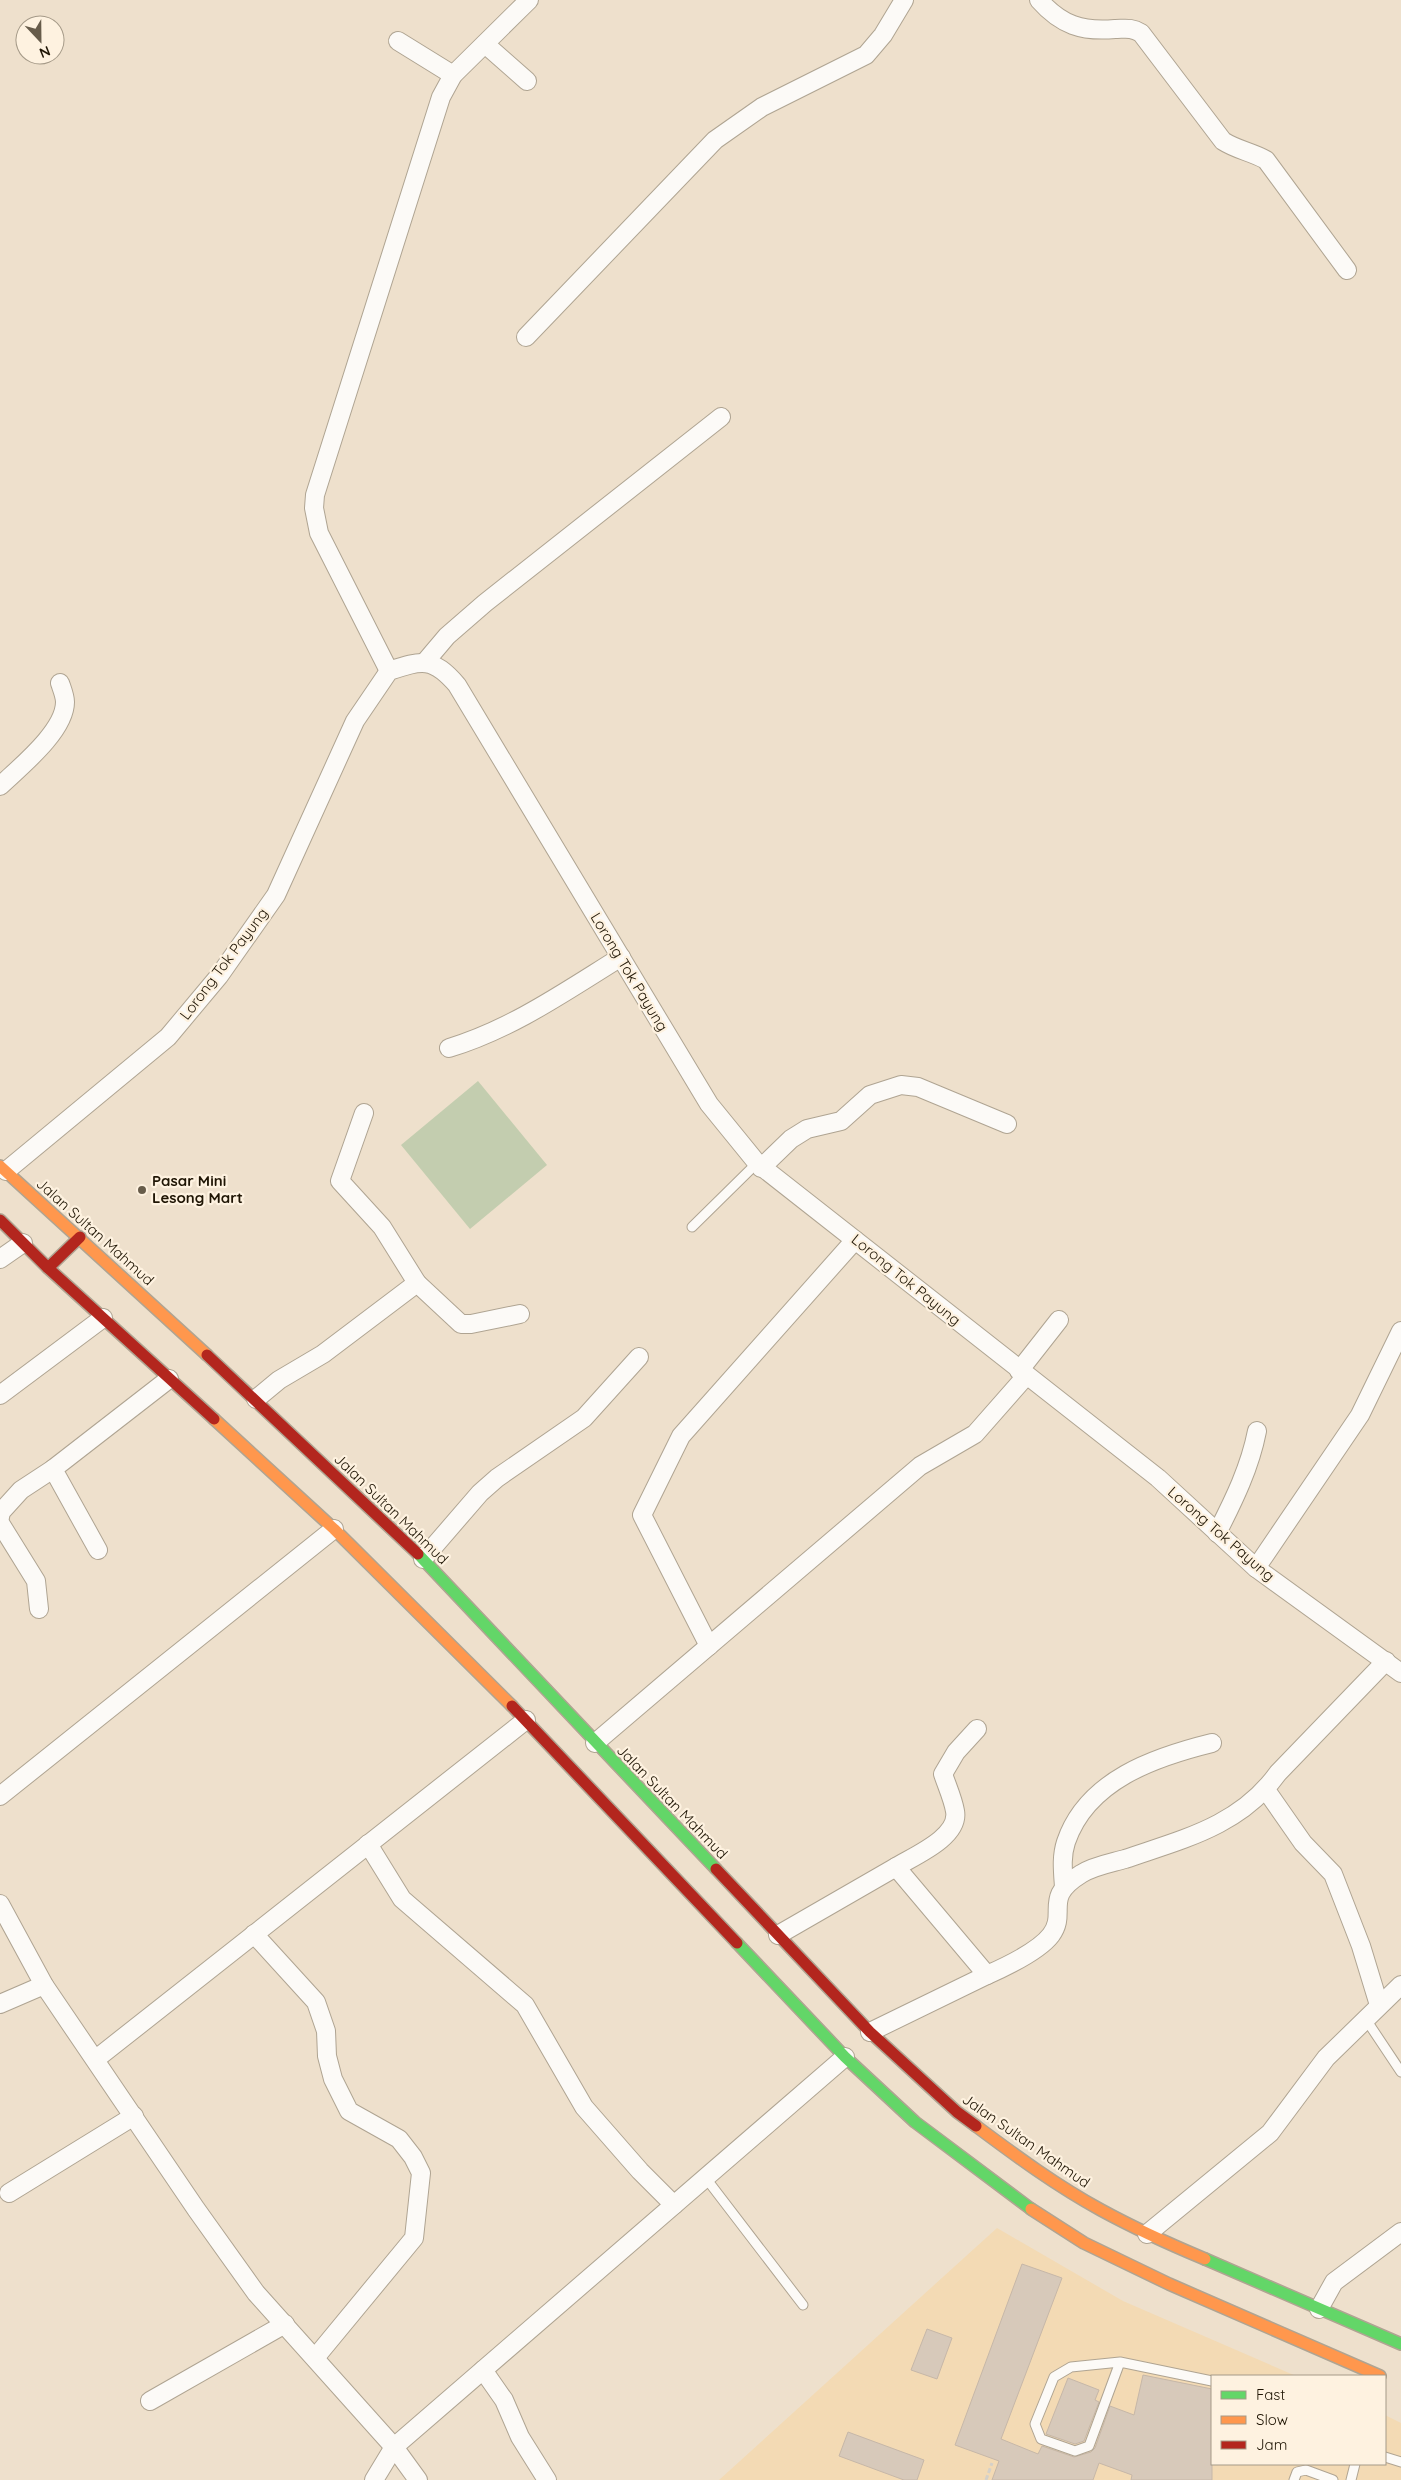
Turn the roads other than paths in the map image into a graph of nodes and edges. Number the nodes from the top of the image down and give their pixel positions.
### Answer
1 (904, 0) edge
2 (1039, 0) edge
3 (522, 3) edge
4 (398, 41) dead end
5 (485, 44) junction
6 (453, 75) junction
7 (527, 81) dead end
8 (1348, 270) dead end
9 (526, 337) dead end
10 (721, 417) dead end
11 (424, 662) junction
12 (389, 671) junction
13 (60, 683) dead end
14 (0, 786) edge
15 (621, 957) junction
16 (449, 1048) dead end
17 (364, 1113) dead end
18 (1007, 1124) dead end
19 (759, 1166) junction
20 (3, 1168) edge
21 (0, 1220) edge
22 (692, 1227) dead end
23 (80, 1237) junction
24 (856, 1240) junction
25 (23, 1243) junction
26 (0, 1259) edge
27 (48, 1268) junction
28 (417, 1283) junction
29 (520, 1314) dead end
30 (104, 1318) junction
31 (1060, 1320) dead end
32 (1401, 1331) edge
33 (639, 1357) dead end
34 (1022, 1374) junction
35 (169, 1379) junction
36 (0, 1395) edge
37 (256, 1400) junction
38 (1257, 1430) dead end
39 (53, 1469) junction
40 (0, 1517) edge
41 (0, 1523) edge
42 (334, 1529) junction
43 (1217, 1533) junction
44 (98, 1550) dead end
45 (423, 1559) junction
46 (1256, 1568) junction
47 (39, 1609) dead end
48 (709, 1646) junction
49 (1386, 1661) junction
50 (1401, 1673) edge
51 (526, 1720) junction
52 (977, 1729) dead end
53 (595, 1743) junction
54 (1212, 1743) dead end
55 (1266, 1790) junction
56 (0, 1796) edge
57 (368, 1844) junction
58 (896, 1867) junction
59 (1064, 1887) junction
60 (0, 1904) edge
61 (254, 1934) junction
62 (778, 1935) junction
63 (987, 1975) junction
64 (44, 1984) junction
65 (1401, 1985) edge
66 (0, 2004) edge
67 (1379, 2005) junction
68 (1365, 2018) junction
69 (870, 2032) junction
70 (845, 2057) junction
71 (96, 2059) junction
72 (1401, 2072) edge
73 (134, 2116) junction
74 (705, 2177) junction
75 (9, 2193) dead end
76 (674, 2205) junction
77 (1401, 2232) edge
78 (1147, 2234) junction
79 (803, 2306) dead end
80 (1319, 2309) junction
81 (285, 2324) junction
82 (1401, 2344) edge
83 (315, 2358) junction
84 (1120, 2362) junction
85 (483, 2370) junction
86 (1377, 2375) edge
87 (1211, 2381) edge
88 (150, 2400) dead end
89 (394, 2447) junction
90 (1386, 2457) edge
91 (1400, 2462) edge
92 (1355, 2465) edge
93 (374, 2480) edge
94 (418, 2480) edge
95 (547, 2480) edge
96 (1294, 2480) edge
97 (1332, 2480) edge
98 (1350, 2480) edge

1 - 9 street
2 - 8 street
3 - 5 street
4 - 6 street
5 - 6 street
5 - 7 street
6 - 12 street
10 - 11 street
11 - 12 street
11 - 15 street, Lorong Tok Payung
12 - 20 street, Lorong Tok Payung
13 - 14 street
15 - 16 street
15 - 19 street, Lorong Tok Payung
17 - 28 street
18 - 19 street
19 - 22 lane
19 - 24 street, Lorong Tok Payung
20 - 23 highway, Jalan Sultan Mahmud
21 - 25 highway
23 - 27 highway
23 - 37 highway, Jalan Sultan Mahmud
24 - 34 street, Lorong Tok Payung
24 - 48 street
25 - 26 street
25 - 27 highway
27 - 30 highway
28 - 29 street
28 - 37 street
30 - 35 highway
30 - 36 street
31 - 34 street
32 - 46 street
33 - 45 street
34 - 43 street, Lorong Tok Payung
34 - 48 street
35 - 39 street
35 - 42 highway
37 - 45 highway, Jalan Sultan Mahmud
38 - 43 street
39 - 40 street
39 - 44 street
41 - 47 street
42 - 51 highway
42 - 56 street
43 - 46 street, Lorong Tok Payung
45 - 53 highway, Jalan Sultan Mahmud
46 - 49 street, Lorong Tok Payung
48 - 53 street
49 - 50 street, Lorong Tok Payung
49 - 55 street
51 - 57 street
51 - 70 highway
52 - 58 street
53 - 62 highway, Jalan Sultan Mahmud
54 - 59 street
55 - 59 street
55 - 67 street
57 - 61 street
57 - 76 street
58 - 62 street
58 - 63 street
59 - 63 street
60 - 64 street
61 - 71 street
61 - 83 street
62 - 69 highway, Jalan Sultan Mahmud
63 - 69 street
64 - 66 street
64 - 71 street
65 - 67 street
67 - 68 street
68 - 72 lane
68 - 78 street
69 - 78 highway, Jalan Sultan Mahmud
70 - 74 street
70 - 86 highway
71 - 73 street
73 - 75 street
73 - 81 street
74 - 76 street
74 - 79 lane
76 - 85 street
77 - 80 street
78 - 80 highway, Jalan Sultan Mahmud
80 - 82 highway, Jalan Sultan Mahmud
81 - 83 street
81 - 88 street
83 - 89 street
84 - 84 lane
84 - 87 lane
85 - 89 street
85 - 95 street
89 - 93 street
89 - 94 street
90 - 91 lane
92 - 98 lane
96 - 97 lane

